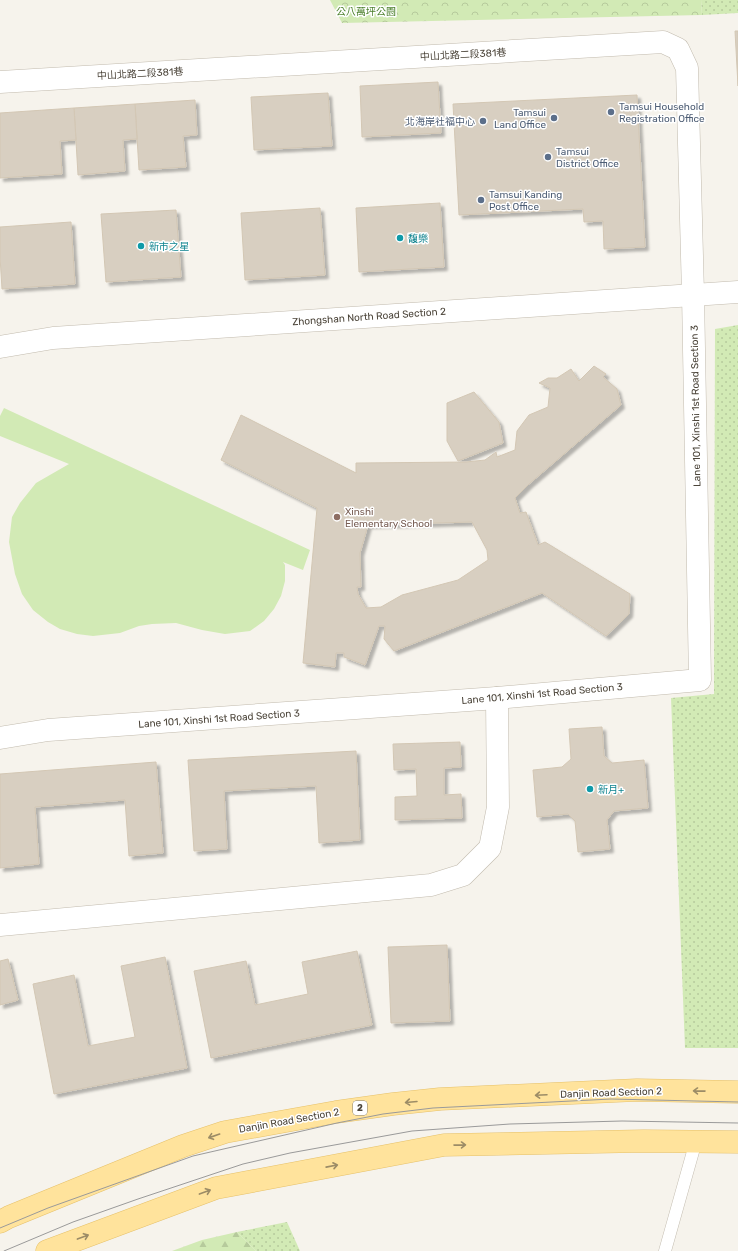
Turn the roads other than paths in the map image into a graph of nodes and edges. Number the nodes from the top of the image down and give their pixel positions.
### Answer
1 (0, 82) edge
2 (738, 292) edge
3 (693, 294) junction
4 (0, 347) edge
5 (497, 698) junction
6 (0, 738) edge
7 (0, 925) edge
8 (738, 1092) edge
9 (696, 1141) junction
10 (738, 1142) edge
11 (0, 1222) edge
12 (47, 1251) edge
13 (665, 1251) edge

1 - 3 street, 中山北路二段381巷
2 - 3 street, Zhongshan North Road Section 2
3 - 4 street, Zhongshan North Road Section 2
3 - 5 street, Lane 101, Xinshi 1st Road Section 3
5 - 6 street, Lane 101, Xinshi 1st Road Section 3
5 - 7 street
8 -> 11 main road, Danjin Road Section 2 / 2
9 - 10 main road
12 -> 9 main road
9 - 13 lane

